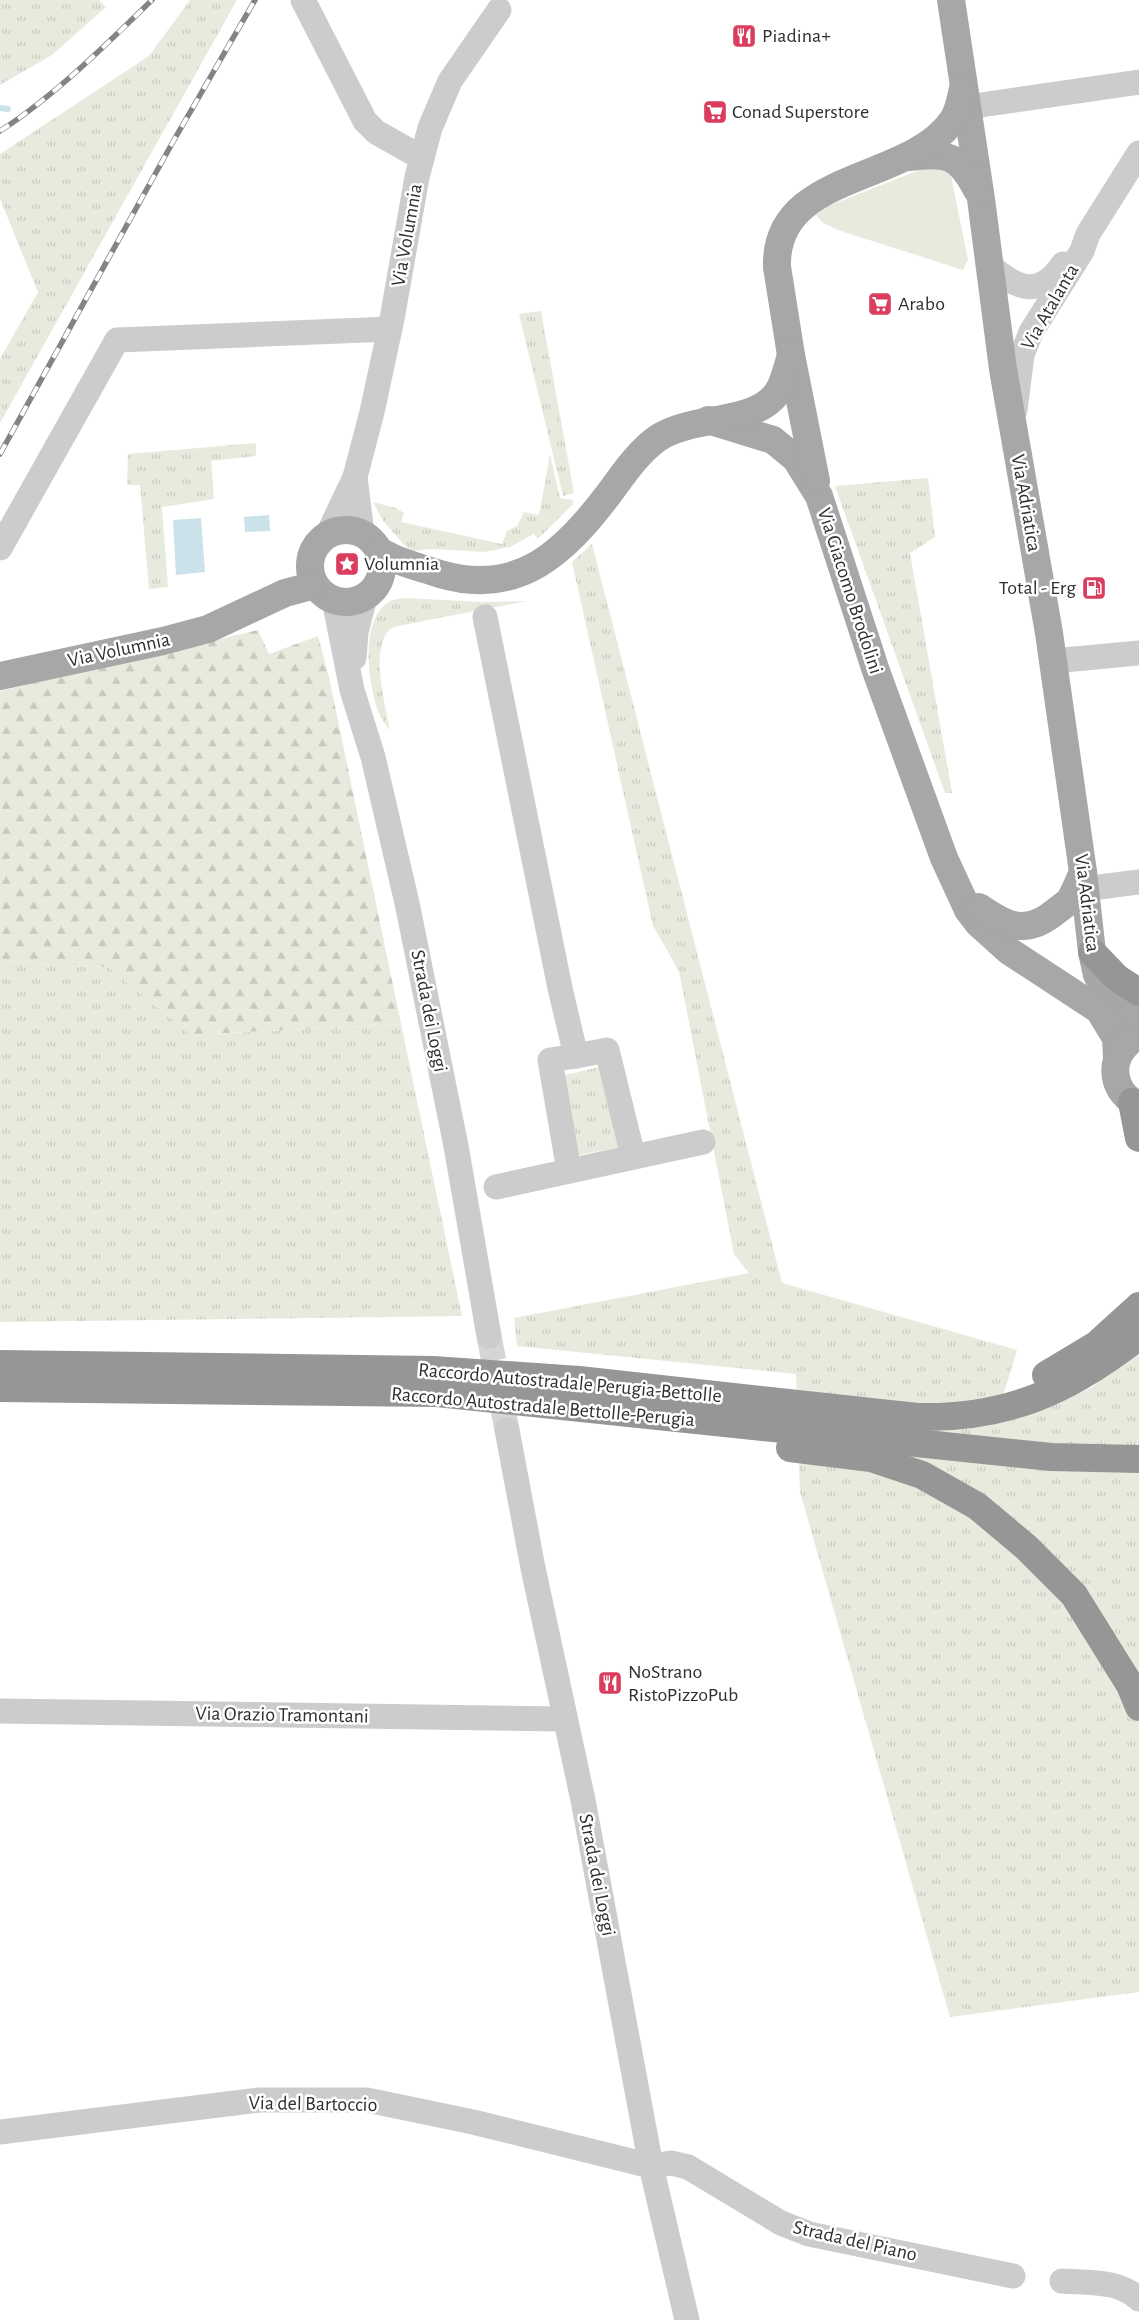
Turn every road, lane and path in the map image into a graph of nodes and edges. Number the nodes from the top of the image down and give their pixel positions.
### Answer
1 (303, 0) edge
2 (951, 0) edge
3 (499, 10) dead end
4 (1139, 82) edge
5 (965, 96) junction
6 (1139, 153) edge
7 (909, 157) junction
8 (422, 158) junction
9 (981, 199) junction
10 (1088, 234) junction
11 (989, 265) junction
12 (390, 329) junction
13 (791, 355) junction
14 (708, 420) junction
15 (1015, 442) junction
16 (355, 477) junction
17 (819, 496) junction
18 (371, 542) junction
19 (320, 544) junction
20 (0, 548) edge
21 (455, 578) junction
22 (371, 591) junction
23 (325, 593) junction
24 (236, 617) junction
25 (485, 617) dead end
26 (1139, 653) edge
27 (1053, 661) junction
28 (0, 676) edge
29 (352, 690) junction
30 (1084, 880) junction
31 (1139, 882) edge
32 (960, 892) junction
33 (1092, 952) junction
34 (1139, 992) edge
35 (1139, 1025) edge
36 (1139, 1037) edge
37 (576, 1056) junction
38 (1117, 1057) junction
39 (1136, 1103) edge
40 (1139, 1138) edge
41 (703, 1142) dead end
42 (633, 1156) junction
43 (569, 1171) junction
44 (496, 1187) dead end
45 (1139, 1306) edge
46 (489, 1336) tunnel mouth
47 (1139, 1336) edge
48 (0, 1364) edge
49 (238, 1380) junction
50 (0, 1388) edge
51 (869, 1410) junction
52 (507, 1430) tunnel mouth
53 (873, 1448) junction
54 (1139, 1459) edge
55 (1139, 1707) edge
56 (0, 1711) edge
57 (565, 1718) junction
58 (0, 2132) edge
59 (651, 2166) junction
60 (1013, 2276) dead end
61 (1062, 2282) dead end
62 (1139, 2299) edge
63 (688, 2320) edge

1 - 8 street
2 - 5 main road, Via Adriatica
3 - 8 street, Via Volumnia
4 - 5 street
5 - 7 main road, Via Adriatica
5 - 9 main road, Via Adriatica
6 - 10 street, Via Atalanta
7 - 9 main road
7 - 13 main road, Via Adriatica
8 - 12 street, Via Volumnia
9 - 11 main road, Via Adriatica
10 - 11 street, Via Atalanta
10 - 15 street, Via Atalanta
11 - 15 main road, Via Adriatica
12 - 16 street, Via Volumnia
12 - 20 street
13 - 14 main road, Via Adriatica
13 - 17 main road, Via Adriatica
14 - 17 main road, Via Giacomo Brodolini
14 - 21 main road
15 - 27 main road, Via Adriatica
16 - 18 street, Via Volumnia
16 - 19 street, Via Volumnia
17 - 32 main road, Via Giacomo Brodolini
18 - 19 main road
18 - 21 main road
18 - 22 main road
19 - 23 main road
19 - 24 main road, Via Volumnia
21 - 22 main road
22 - 23 main road
22 - 29 street, Strada dei Loggi
23 - 24 main road, Via Volumnia
23 - 29 street, Strada dei Loggi
24 - 28 main road, Via Volumnia
25 - 37 street
26 - 27 street
27 - 30 main road, Via Adriatica
29 - 46 street, Strada dei Loggi
30 - 31 street
30 - 32 main road
30 - 33 main road, Via Adriatica
32 - 38 main road, Via Giacomo Brodolini
33 - 34 highway
33 - 35 main road, Via Adriatica
36 - 38 main road
37 - 42 street
37 - 43 street
38 - 39 main road, Via Giacomo Brodolini
39 - 40 highway
41 - 42 street
42 - 43 street
43 - 44 street
45 - 51 highway
47 - 51 highway
48 - 49 highway, Raccordo Autostradale Perugia-Bettolle
49 - 50 highway, Raccordo Autostradale Bettolle-Perugia
49 - 51 highway, Raccordo Autostradale Perugia-Bettolle
49 - 53 highway, Raccordo Autostradale Bettolle-Perugia
52 - 57 street, Strada dei Loggi
53 - 54 highway
53 - 55 highway
56 - 57 street, Via Orazio Tramontani
57 - 59 street, Strada dei Loggi
58 - 59 street, Via del Bartoccio
59 - 60 street, Strada del Piano
59 - 63 street, Strada dei Loggi
61 - 62 street

